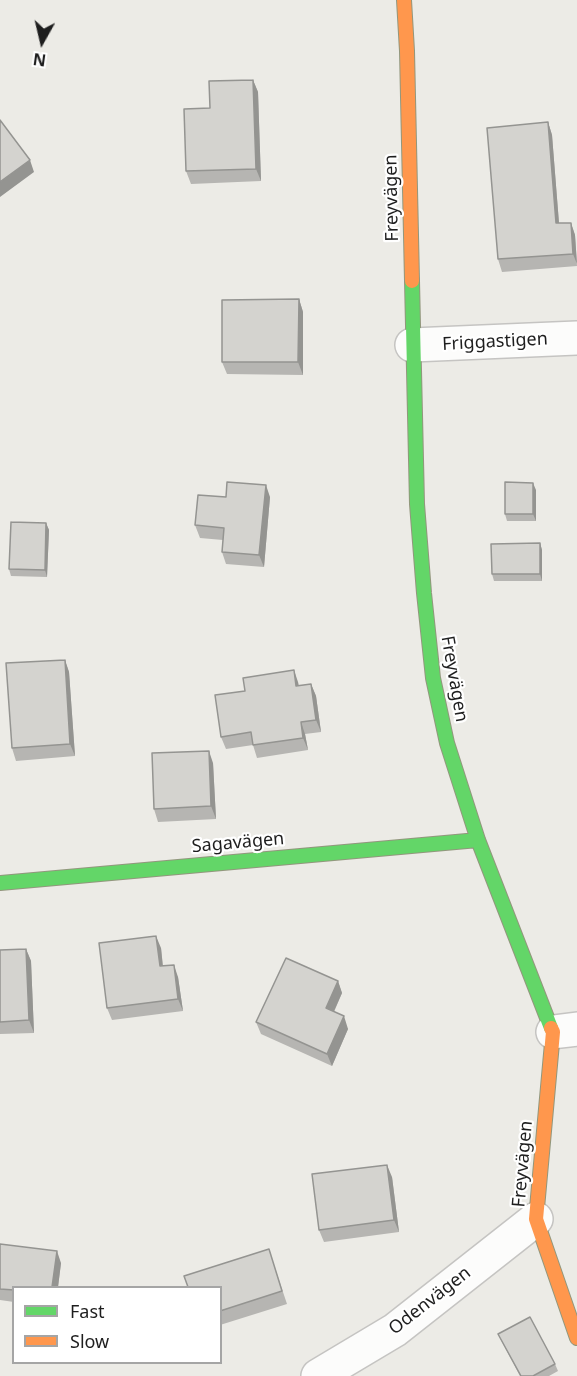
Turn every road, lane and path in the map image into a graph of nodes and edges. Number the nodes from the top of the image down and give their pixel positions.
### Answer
1 (404, 0) edge
2 (577, 338) edge
3 (412, 345) junction
4 (478, 840) junction
5 (0, 883) edge
6 (565, 1031) edge
7 (536, 1218) junction
8 (577, 1338) edge
9 (318, 1376) edge

1 - 3 street, Freyvägen
2 - 3 street, Friggastigen
3 - 4 street, Freyvägen
4 - 5 street, Sagavägen
4 - 6 street, Freyvägen
6 - 7 street, Freyvägen
7 - 8 street, Freyvägen
7 - 9 street, Odenvägen

